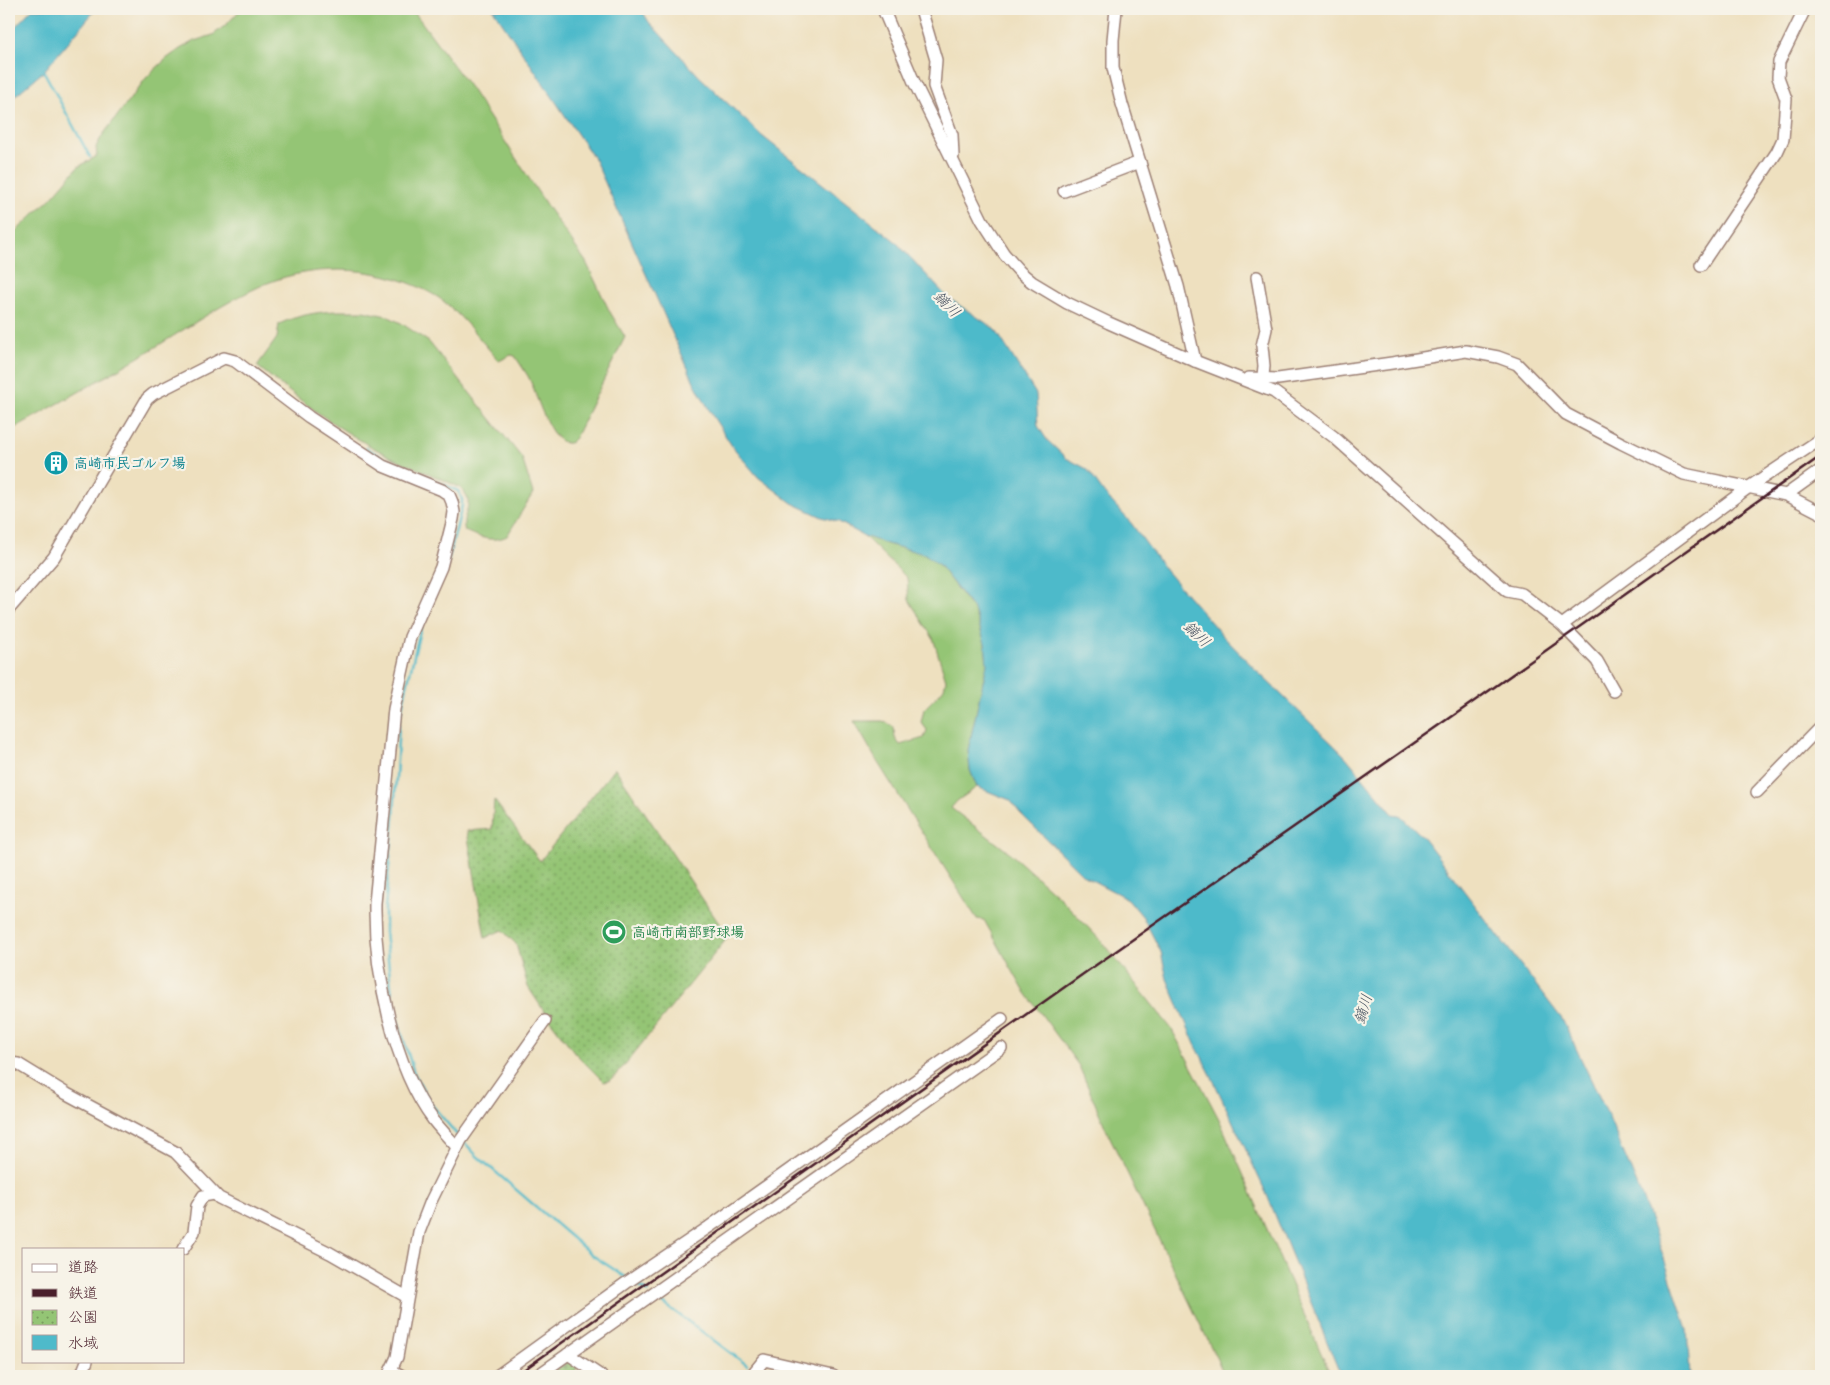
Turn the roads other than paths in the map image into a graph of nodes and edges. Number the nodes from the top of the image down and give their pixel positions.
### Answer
1 (883, 9) edge
2 (921, 9) edge
3 (1116, 9) edge
4 (1805, 9) edge
5 (953, 160) junction
6 (1140, 162) junction
7 (1064, 191) dead end
8 (1702, 265) dead end
9 (1257, 277) dead end
10 (1195, 361) junction
11 (1262, 382) junction
12 (1821, 439) edge
13 (1821, 470) edge
14 (1749, 487) junction
15 (1786, 495) junction
16 (1821, 513) edge
17 (9, 609) edge
18 (1562, 625) junction
19 (1614, 691) dead end
20 (1821, 726) edge
21 (1757, 792) dead end
22 (1002, 1019) dead end
23 (545, 1021) dead end
24 (1001, 1048) dead end
25 (9, 1063) edge
26 (457, 1147) junction
27 (214, 1194) junction
28 (184, 1248) edge
29 (407, 1297) junction
30 (568, 1354) junction
31 (87, 1362) edge
32 (389, 1373) edge
33 (82, 1376) edge
34 (402, 1376) edge
35 (497, 1376) edge
36 (537, 1376) edge
37 (601, 1376) edge
38 (750, 1376) edge
39 (833, 1376) edge

1 - 5 street
2 - 5 street
3 - 6 street
4 - 8 street
5 - 10 street
6 - 7 street
6 - 10 street
9 - 11 street
10 - 11 street
11 - 14 street
11 - 18 street
12 - 14 street
13 - 15 street
14 - 15 street
14 - 18 street
15 - 16 street
17 - 26 street
18 - 19 street
20 - 21 street
22 - 35 street
23 - 26 street
24 - 30 street
25 - 27 street
26 - 29 street
27 - 28 street
27 - 29 street
29 - 32 street
30 - 36 street
30 - 37 street
31 - 33 street
32 - 34 street
38 - 39 street

